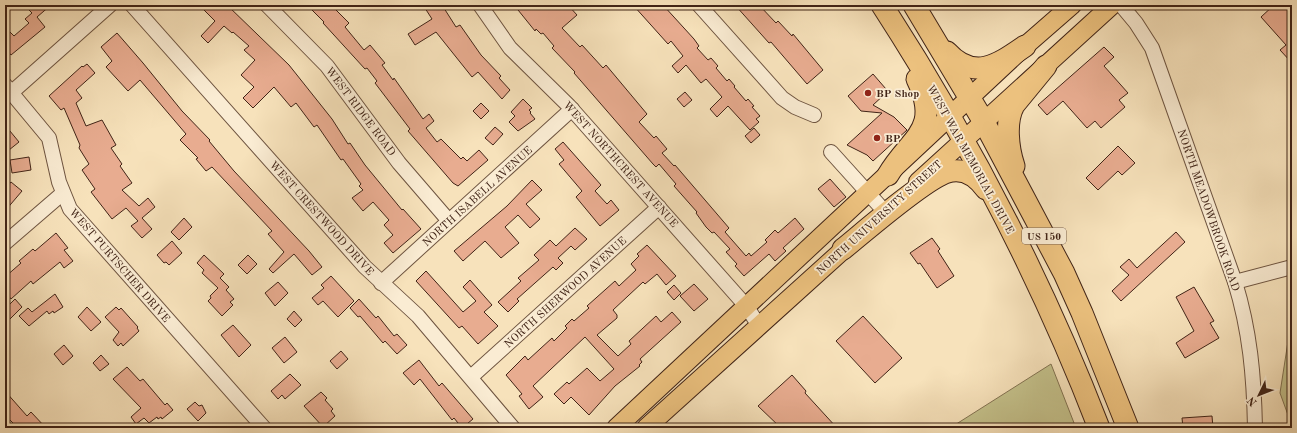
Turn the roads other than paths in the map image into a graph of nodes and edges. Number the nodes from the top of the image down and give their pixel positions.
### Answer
1 (110, 5) edge
2 (132, 5) edge
3 (267, 5) edge
4 (480, 5) edge
5 (699, 5) edge
6 (876, 5) edge
7 (882, 5) edge
8 (914, 5) edge
9 (1072, 5) edge
10 (1112, 5) edge
11 (1120, 5) edge
12 (932, 33) junction
13 (1025, 46) junction
14 (1046, 66) junction
15 (8, 89) edge
16 (970, 98) junction
17 (572, 109) junction
18 (814, 115) dead end
19 (950, 117) junction
20 (984, 122) junction
21 (963, 141) junction
22 (831, 152) dead end
23 (888, 175) junction
24 (62, 193) junction
25 (869, 194) junction
26 (996, 200) junction
27 (659, 207) junction
28 (886, 213) junction
29 (450, 221) junction
30 (5, 243) edge
31 (843, 249) joint
32 (1292, 267) edge
33 (1064, 273) junction
34 (1235, 282) junction
35 (381, 283) junction
36 (747, 307) junction
37 (759, 326) junction
38 (471, 378) junction
39 (264, 428) edge
40 (513, 428) edge
41 (616, 428) edge
42 (646, 428) edge
43 (1099, 428) edge
44 (1128, 428) edge
45 (1255, 428) edge

1 - 15 street
2 - 35 street, WEST CRESTWOOD DRIVE
3 - 29 street, WEST RIDGE ROAD
4 - 17 street, WEST NORTHCREST AVENUE
5 - 18 street
6 - 23 highway
7 - 19 highway, WEST WAR MEMORIAL DRIVE / US 150
8 - 12 highway, US 150
9 - 13 main road
10 - 14 main road, NORTH UNIVERSITY STREET
11 - 34 street, NORTH MEADOWBROOK ROAD
12 - 13 highway
12 - 16 highway, US 150
13 - 16 main road
14 - 20 main road, NORTH UNIVERSITY STREET
14 - 33 highway
15 - 24 street, WEST PURTSCHER DRIVE
16 - 19 main road
16 - 20 highway, US 150
17 - 27 street, WEST NORTHCREST AVENUE
17 - 29 street, NORTH ISABELL AVENUE
19 - 21 highway, WEST WAR MEMORIAL DRIVE / US 150
19 - 23 main road
20 - 21 main road, NORTH UNIVERSITY STREET
20 - 33 highway, US 150
21 - 26 highway, WEST WAR MEMORIAL DRIVE / US 150
21 - 28 main road, NORTH UNIVERSITY STREET
22 - 25 street
23 - 25 main road
24 - 30 street
24 - 39 street, WEST PURTSCHER DRIVE
25 - 28 street
25 - 36 main road
26 - 28 highway
26 - 43 highway, WEST WAR MEMORIAL DRIVE / US 150
27 - 36 street, WEST NORTHCREST AVENUE
27 - 38 street, NORTH SHERWOOD AVENUE
28 - 31 highway
29 - 35 street, NORTH ISABELL AVENUE
31 - 37 main road, NORTH UNIVERSITY STREET
32 - 34 street
33 - 44 highway, US 150
34 - 45 street, NORTH MEADOWBROOK ROAD
35 - 38 street, WEST CRESTWOOD DRIVE
36 - 37 street, WEST NORTHCREST AVENUE
36 - 41 main road
37 - 42 main road, NORTH UNIVERSITY STREET
38 - 40 street, WEST CRESTWOOD DRIVE

